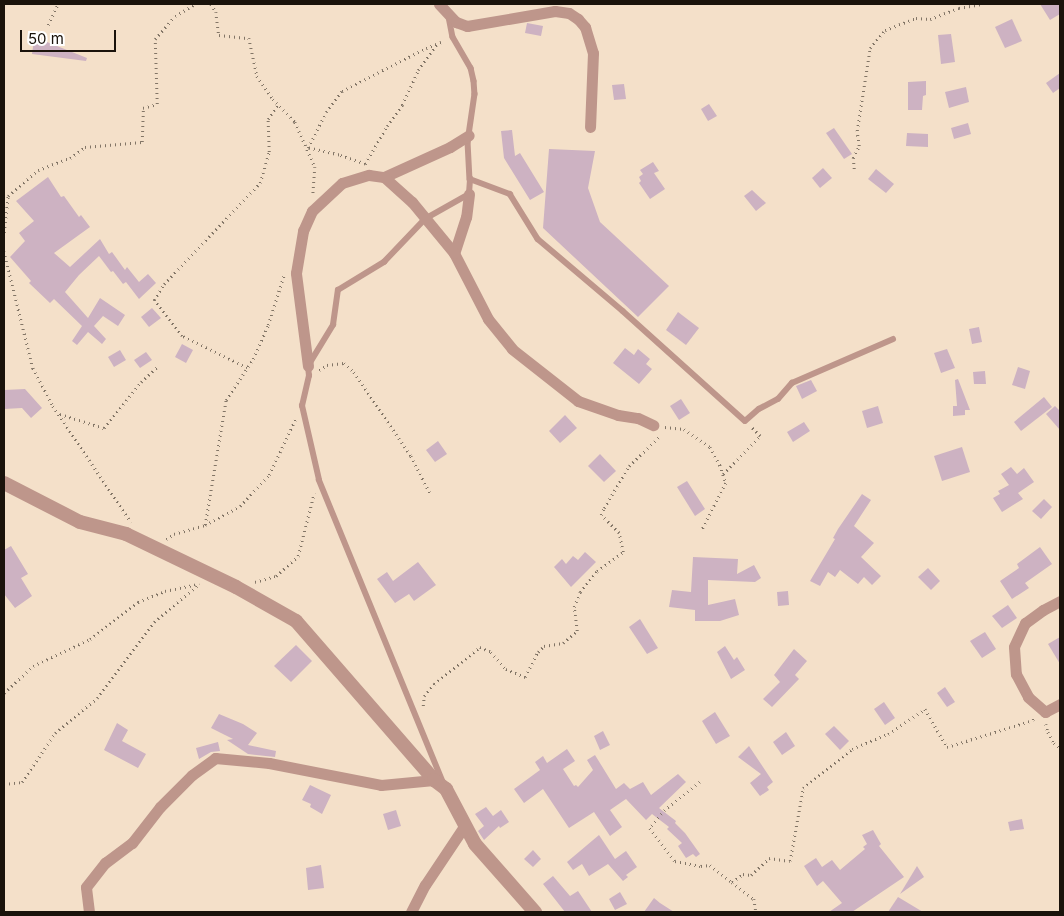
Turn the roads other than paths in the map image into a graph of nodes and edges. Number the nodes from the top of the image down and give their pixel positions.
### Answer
1 (439, 4) edge
2 (449, 16) junction
3 (590, 127) dead end
4 (469, 135) junction
5 (384, 177) junction
6 (470, 179) junction
7 (469, 194) junction
8 (425, 219) junction
9 (454, 253) junction
10 (893, 339) dead end
11 (309, 371) junction
12 (653, 426) road end
13 (4, 483) edge
14 (1060, 601) edge
15 (1060, 704) edge
16 (434, 780) junction
17 (446, 789) junction
18 (465, 825) junction
19 (89, 912) edge
20 (411, 912) edge
21 (535, 912) edge

1 - 2 street
2 - 3 street
2 - 4 lane
4 - 5 street
4 - 6 lane
5 - 8 street
5 - 11 street
6 - 7 lane
6 - 10 lane
7 - 8 lane
7 - 9 street
8 - 9 street
8 - 11 lane
9 - 12 street
11 - 17 lane
13 - 16 street
14 - 15 street
16 - 17 street
16 - 19 street
17 - 18 street
18 - 20 street
18 - 21 street

